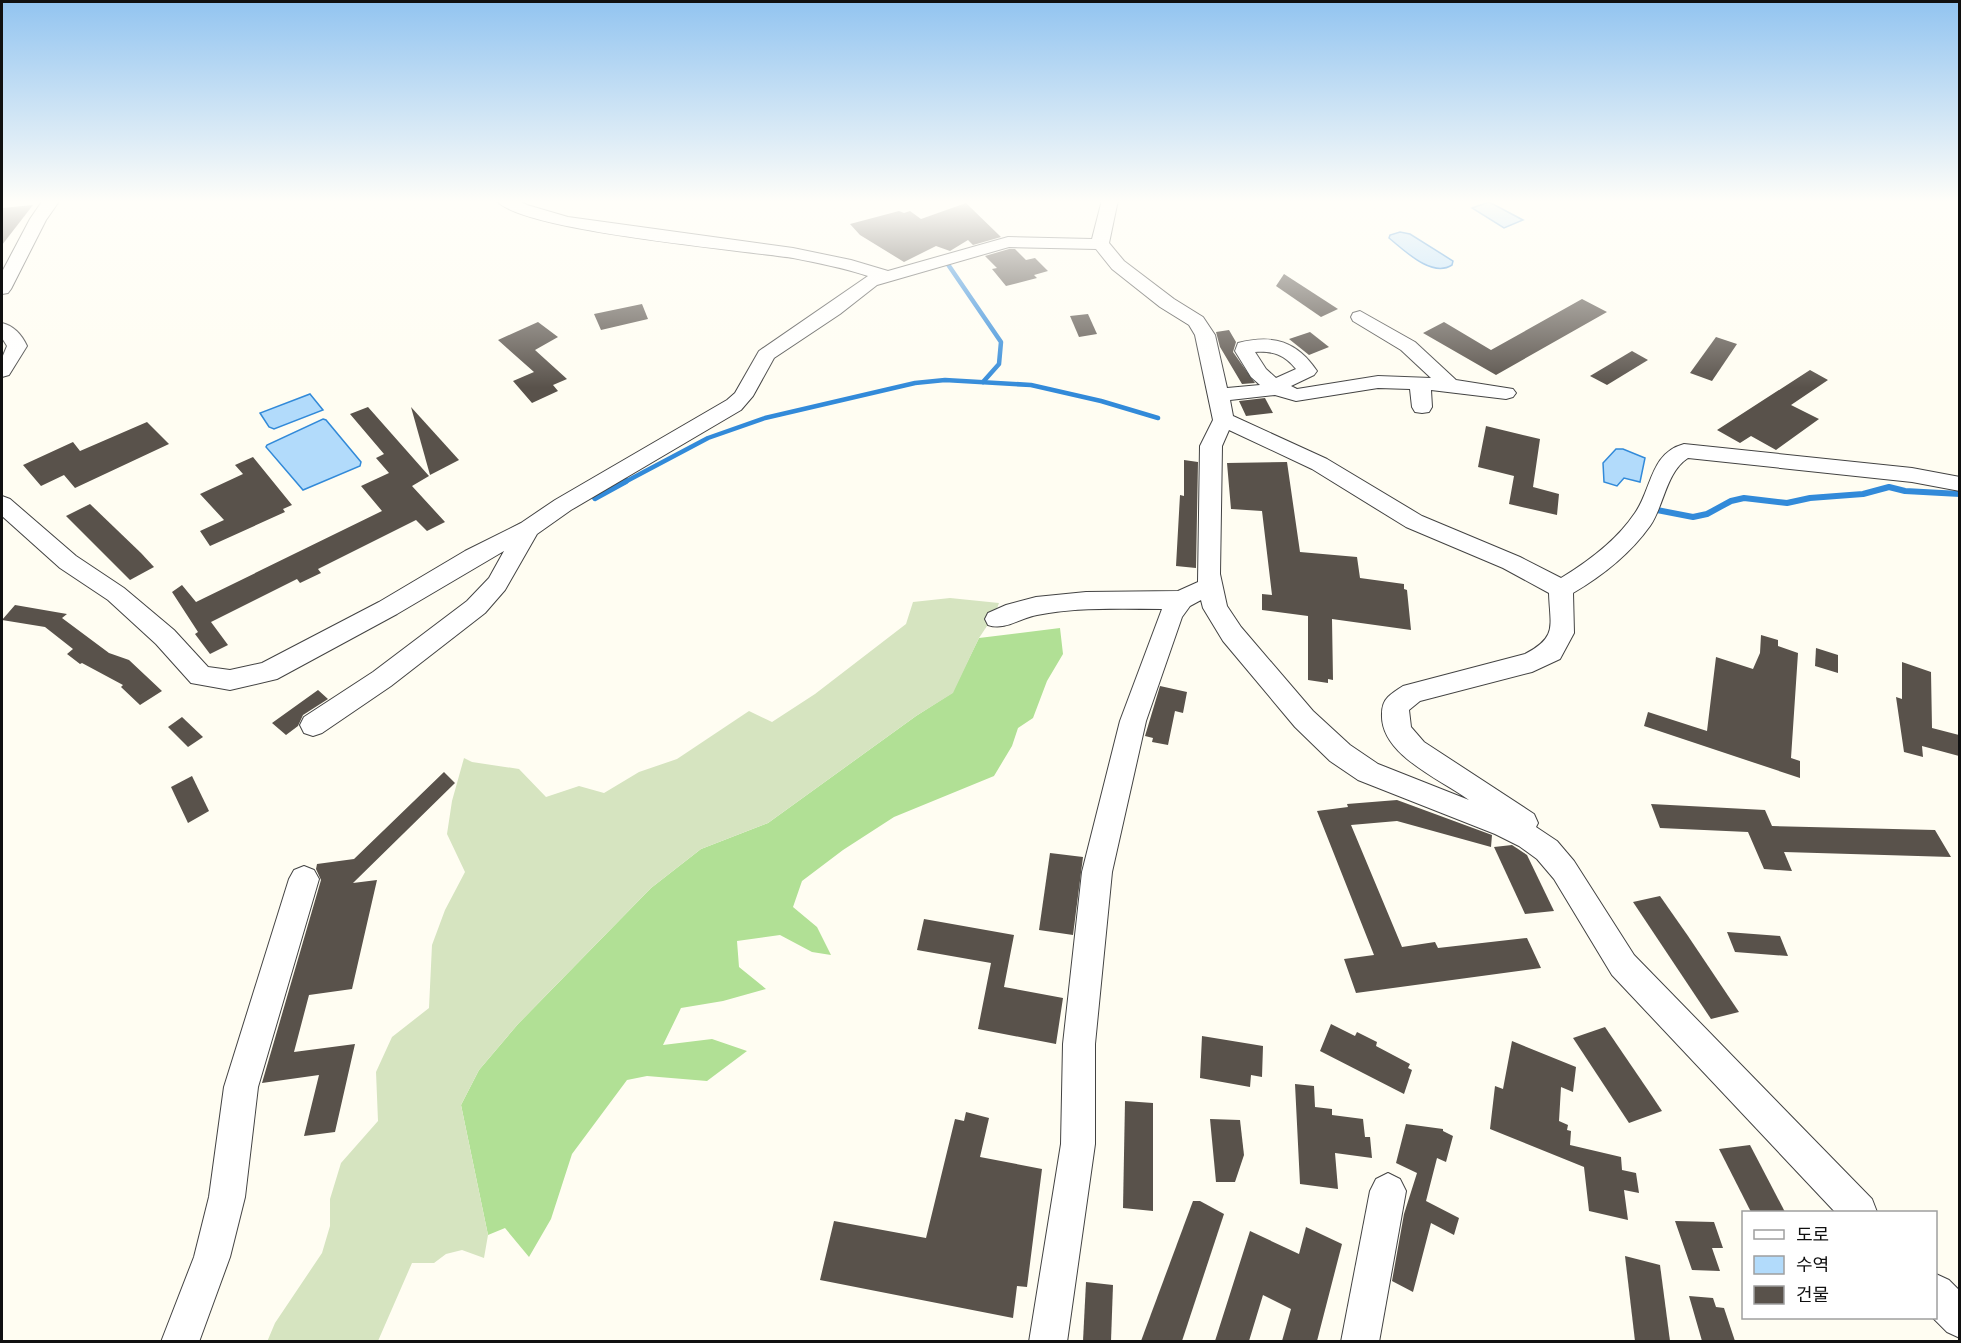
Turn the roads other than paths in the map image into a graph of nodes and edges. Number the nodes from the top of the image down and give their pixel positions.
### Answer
1 (16, 263) edge
2 (840, 263) edge
3 (934, 263) edge
4 (1116, 263) edge
5 (886, 276) junction
6 (2, 289) edge
7 (1360, 317) dead end
8 (2, 329) edge
9 (2, 371) edge
10 (1420, 383) junction
11 (1450, 385) junction
12 (1506, 393) dead end
13 (1220, 407) junction
14 (1422, 407) dead end
15 (1959, 484) edge
16 (2, 504) edge
17 (529, 529) junction
18 (1210, 586) junction
19 (1561, 589) junction
20 (1181, 600) junction
21 (997, 619) dead end
22 (313, 724) dead end
23 (1547, 850) junction
24 (304, 879) dead end
25 (1388, 1191) dead end
26 (1858, 1211) edge
27 (1937, 1295) edge
28 (1959, 1319) edge
29 (180, 1341) edge
30 (1048, 1341) edge
31 (1360, 1341) edge

1 - 6 street
2 - 5 street
3 - 5 street
4 - 13 street
5 - 17 street
7 - 11 street
8 - 9 street
10 - 11 street
10 - 13 street
10 - 14 street
11 - 12 street
13 - 18 street
13 - 19 street
15 - 19 street
16 - 17 street
17 - 22 street
18 - 20 street
18 - 23 street
19 - 23 street
20 - 21 street
20 - 30 street
23 - 26 street
24 - 29 street
25 - 31 street
27 - 28 street

